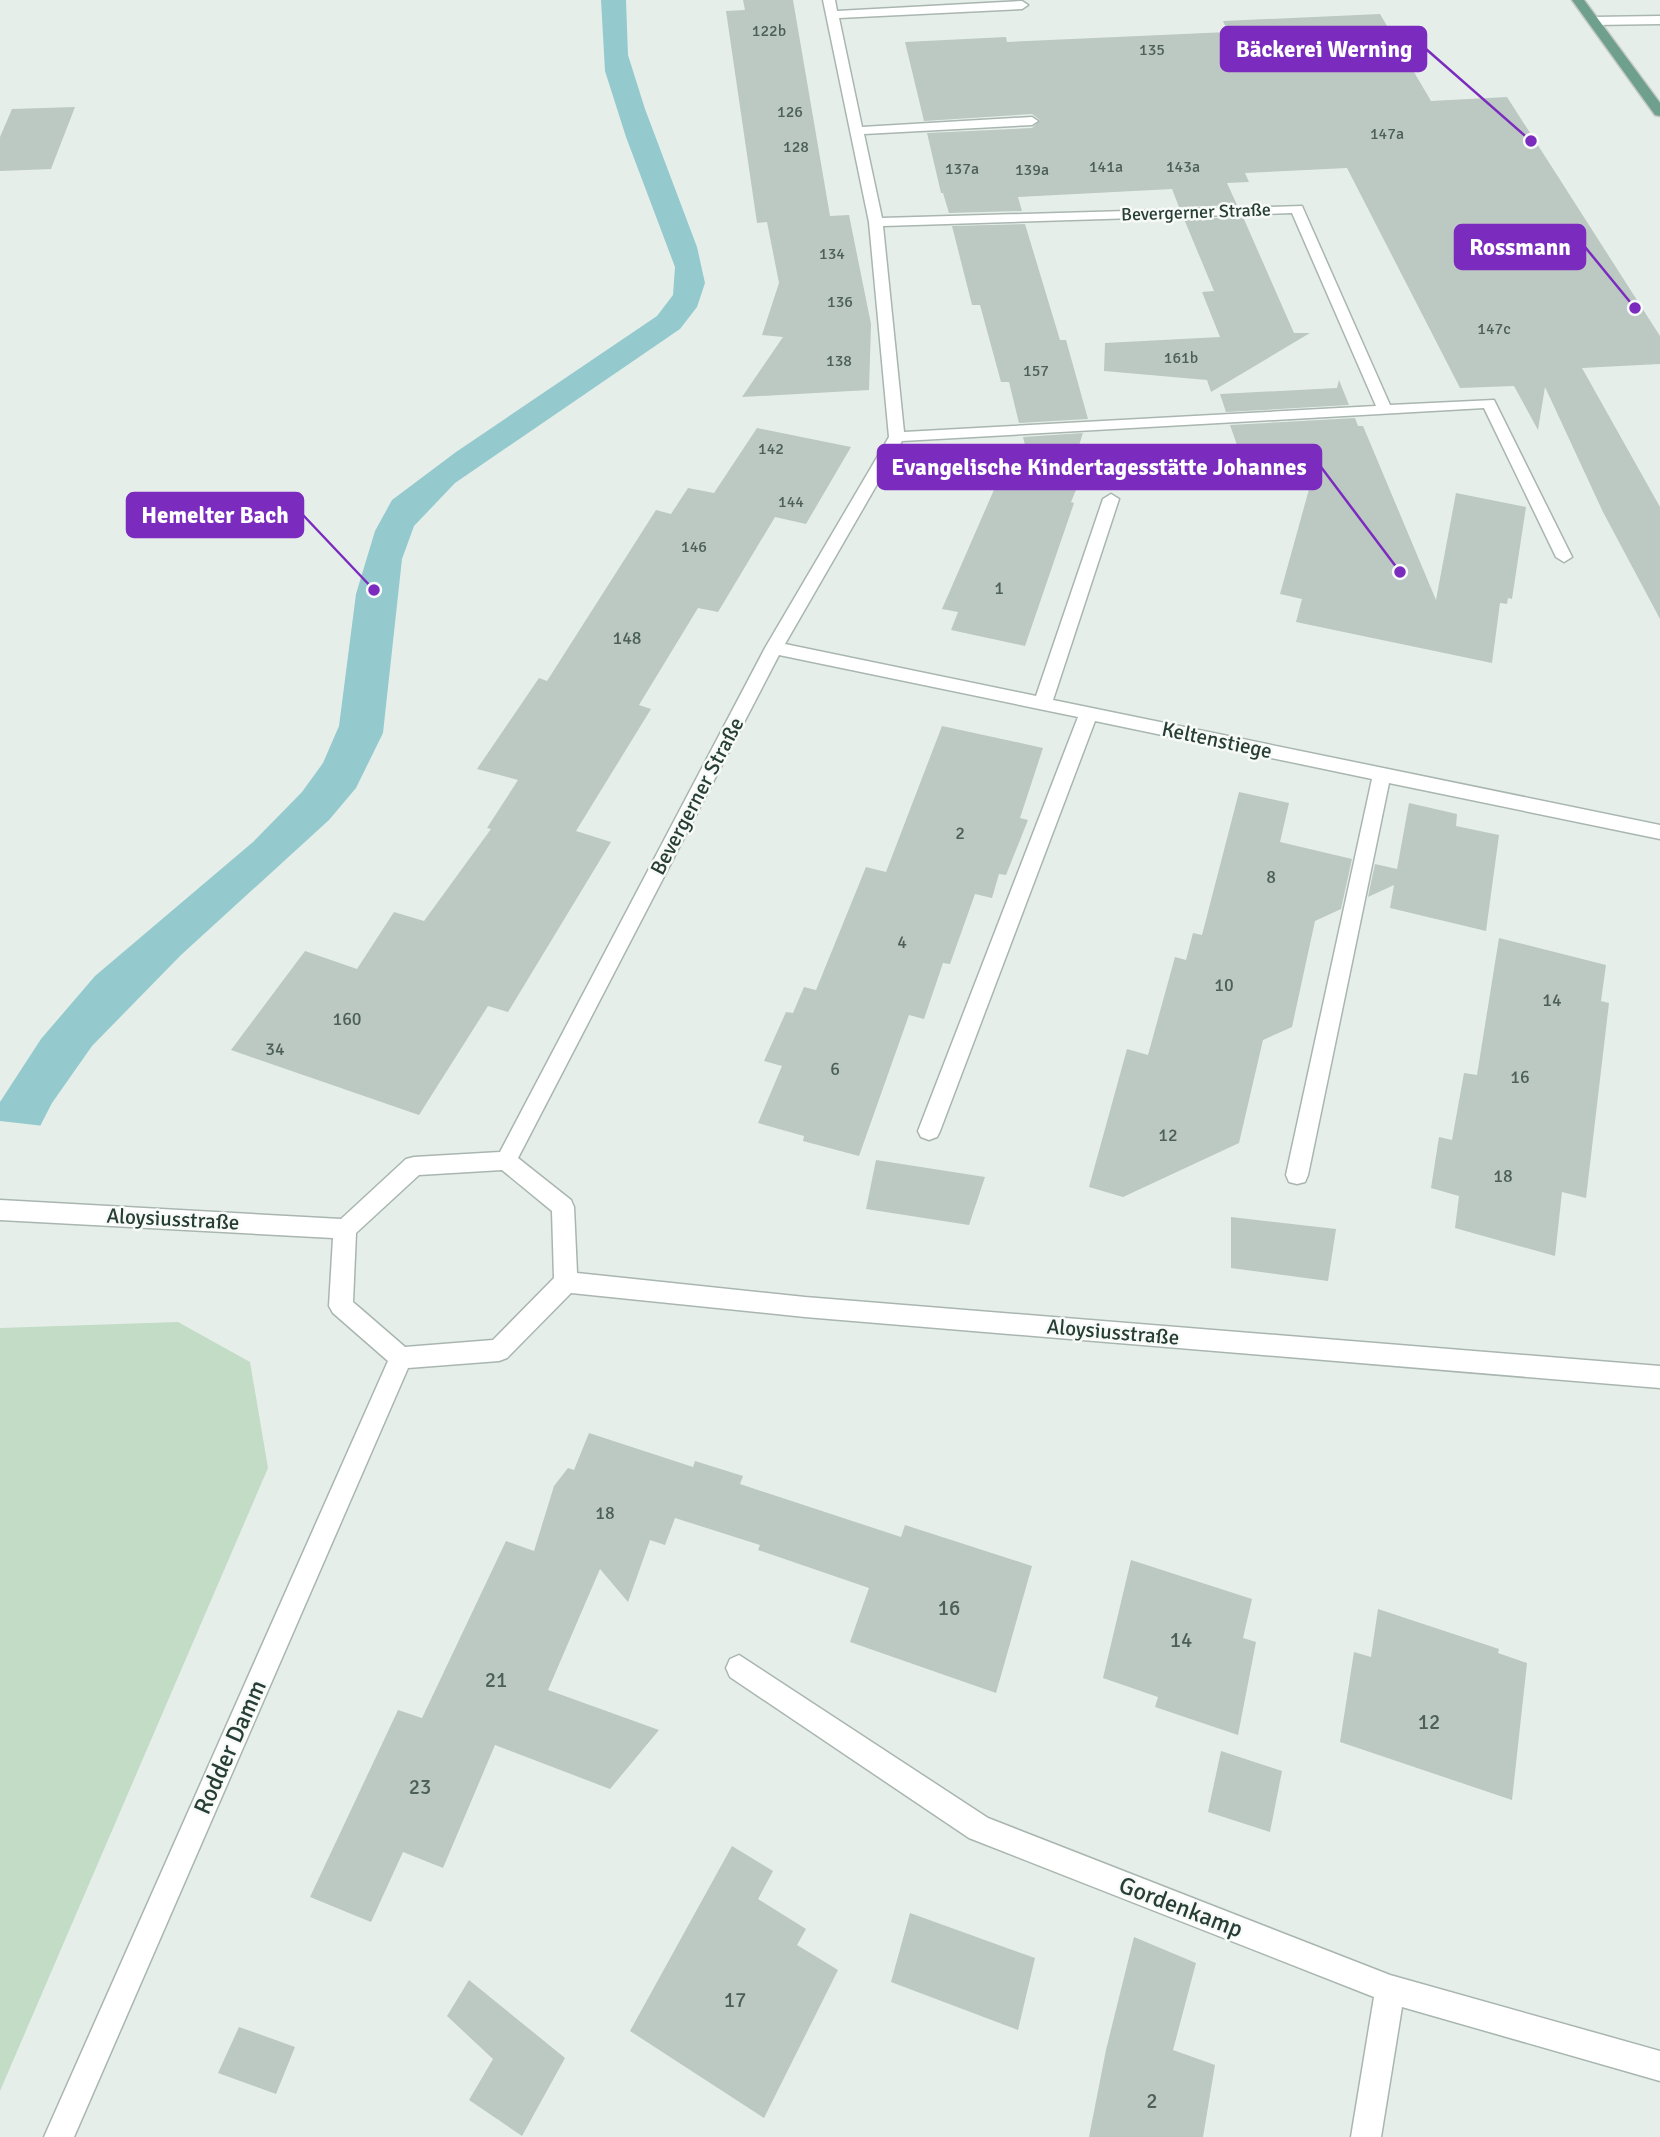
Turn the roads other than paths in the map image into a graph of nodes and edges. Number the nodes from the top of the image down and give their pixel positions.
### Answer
1 (1578, 0) edge
2 (1022, 5) dead end
3 (831, 8) edge
4 (1660, 20) edge
5 (1594, 22) junction
6 (1660, 112) edge
7 (1032, 121) dead end
8 (856, 131) junction
9 (876, 222) junction
10 (1385, 410) junction
11 (897, 437) junction
12 (1111, 499) dead end
13 (1564, 556) dead end
14 (774, 648) junction
15 (1043, 703) junction
16 (1089, 713) junction
17 (1382, 774) junction
18 (1660, 832) edge
19 (929, 1131) dead end
20 (506, 1161) junction
21 (1297, 1175) dead end
22 (0, 1210) edge
23 (345, 1229) junction
24 (566, 1282) junction
25 (401, 1358) junction
26 (1660, 1377) edge
27 (739, 1668) dead end
28 (1390, 1989) junction
29 (1660, 2066) edge
30 (59, 2137) edge
31 (1366, 2137) edge

1 - 5 main road
2 - 3 street
3 - 8 street
4 - 5 street
5 - 6 main road
7 - 8 street
8 - 9 street
9 - 10 street, Bevergerner Straße
9 - 11 street
10 - 11 street
10 - 13 street
11 - 14 street, Bevergerner Straße
12 - 15 street
14 - 15 street, Keltenstiege
14 - 20 street, Bevergerner Straße
15 - 16 street, Keltenstiege
16 - 17 street, Keltenstiege
16 - 19 street
17 - 18 street, Keltenstiege
17 - 21 street
20 - 23 street
20 - 24 street
22 - 23 street, Aloysiusstraße
23 - 25 street
24 - 25 street
24 - 26 street, Aloysiusstraße
25 - 30 street, Rodder Damm
27 - 28 street, Gordenkamp
28 - 29 street, Gordenkamp
28 - 31 street

